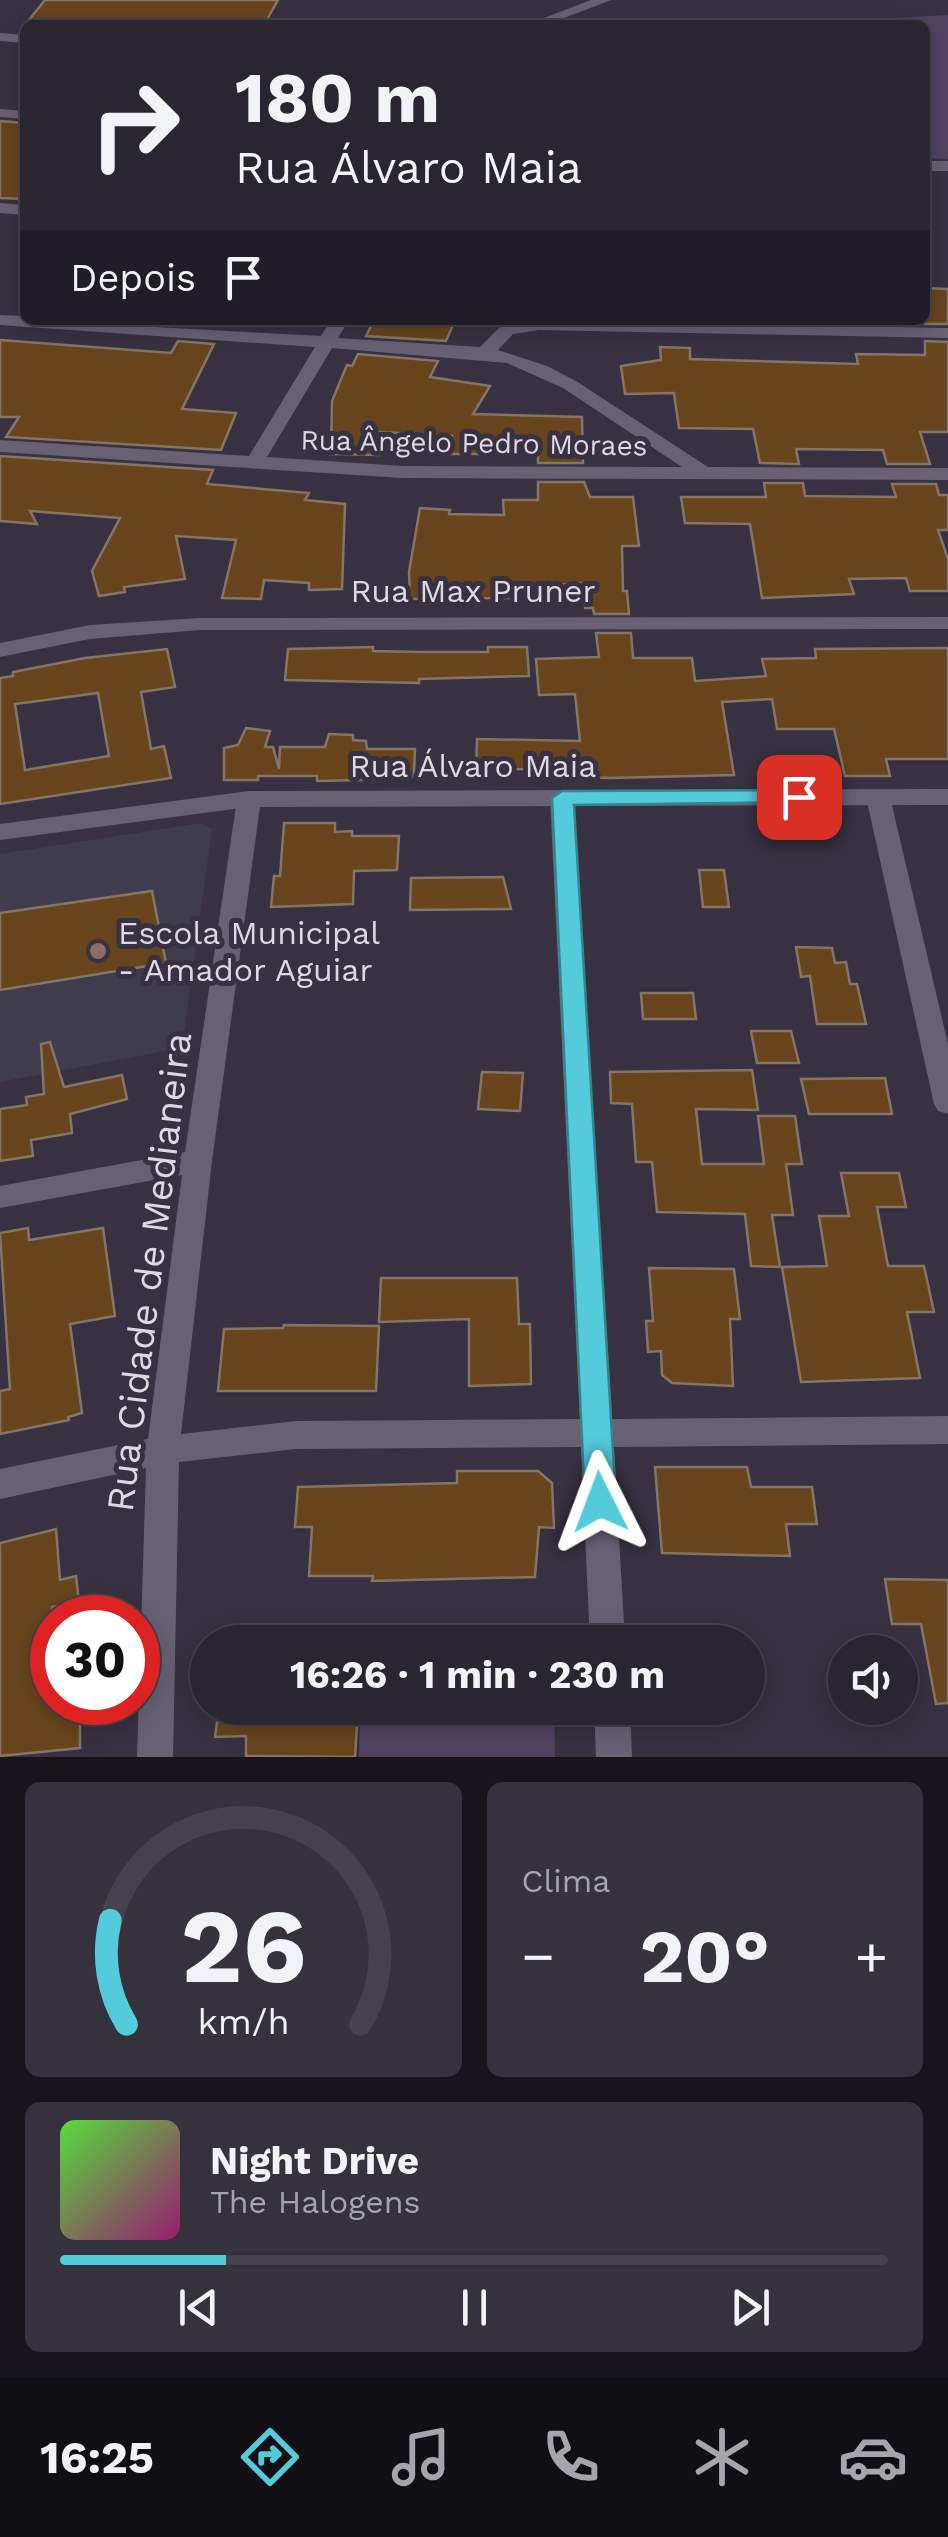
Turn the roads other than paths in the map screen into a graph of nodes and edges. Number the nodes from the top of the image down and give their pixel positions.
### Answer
1 (557, 0) edge
2 (600, 1) edge
3 (546, 20) edge
4 (74, 325) edge
5 (337, 325) edge
6 (533, 325) edge
7 (584, 325) edge
8 (948, 333) edge
9 (326, 342) junction
10 (485, 354) junction
11 (0, 446) edge
12 (253, 465) junction
13 (705, 474) junction
14 (948, 474) edge
15 (948, 623) edge
16 (0, 650) edge
17 (878, 797) junction
18 (948, 797) edge
19 (249, 798) junction
20 (562, 798) junction
21 (0, 832) edge
22 (948, 1104) edge
23 (198, 1161) junction
24 (0, 1197) edge
25 (948, 1430) edge
26 (597, 1431) junction
27 (163, 1450) junction
28 (0, 1484) edge
29 (607, 1625) edge
30 (613, 1725) edge
31 (155, 1757) edge
32 (614, 1757) edge

1 - 2 street
2 - 3 street
4 - 9 street
5 - 9 street
6 - 10 street
7 - 8 street
9 - 10 street
9 - 12 street
10 - 13 street
11 - 12 street, Rua Ângelo Pedro Moraes
12 - 13 street, Rua Ângelo Pedro Moraes
13 - 14 street, Rua Ângelo Pedro Moraes
15 - 16 street, Rua Max Pruner
17 - 18 street, Rua Álvaro Maia
17 - 20 street, Rua Álvaro Maia
17 - 22 street
19 - 20 street, Rua Álvaro Maia
19 - 21 street, Rua Álvaro Maia
19 - 23 street, Rua Cidade de Medianeira
20 - 26 street
23 - 24 street
23 - 27 street, Rua Cidade de Medianeira
25 - 26 street
26 - 27 street
26 - 29 street
27 - 28 street
27 - 31 street, Rua Cidade de Medianeira
30 - 32 street

